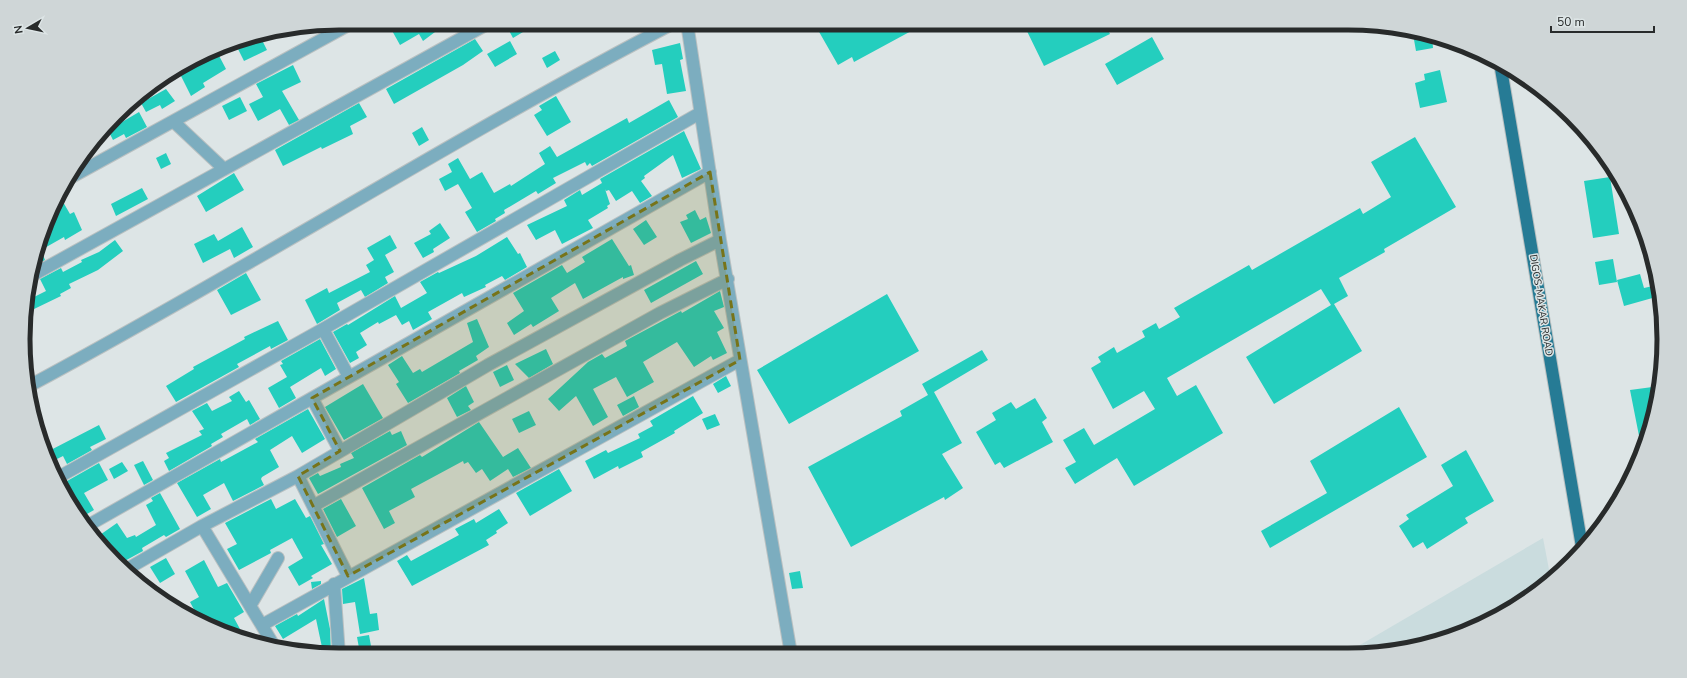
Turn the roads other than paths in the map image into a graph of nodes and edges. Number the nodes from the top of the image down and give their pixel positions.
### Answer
1 (339, 30) edge
2 (476, 30) edge
3 (661, 30) edge
4 (688, 30) edge
5 (1501, 71) edge
6 (700, 113) junction
7 (174, 122) junction
8 (224, 169) junction
9 (710, 172) junction
10 (78, 174) edge
11 (720, 240) junction
12 (38, 272) edge
13 (728, 279) junction
14 (323, 329) junction
15 (740, 360) junction
16 (349, 377) junction
17 (34, 383) edge
18 (312, 398) junction
19 (340, 451) junction
20 (62, 475) edge
21 (298, 476) junction
22 (313, 506) junction
23 (91, 524) edge
24 (202, 526) junction
25 (1581, 542) edge
26 (278, 558) dead end
27 (131, 567) edge
28 (348, 576) junction
29 (334, 584) junction
30 (250, 606) junction
31 (262, 625) junction
32 (271, 640) edge
33 (339, 648) edge
34 (790, 648) edge

1 - 7 street
2 - 8 street
3 - 17 street
4 - 6 street
5 - 25 main road, DIGOS-MAKAR ROAD
6 - 9 street
6 - 14 street
7 - 8 street
7 - 10 street
8 - 12 street
9 - 11 street
9 - 16 street
11 - 13 street
11 - 19 street
13 - 15 street
13 - 22 street
14 - 16 street
14 - 20 street
15 - 28 street
15 - 34 street
16 - 18 street
18 - 19 street
18 - 23 street
19 - 21 street
21 - 22 street
21 - 24 street
22 - 28 street
24 - 27 street
24 - 30 street
26 - 30 street
28 - 29 street
29 - 31 street
29 - 33 street
30 - 31 street
31 - 32 street

